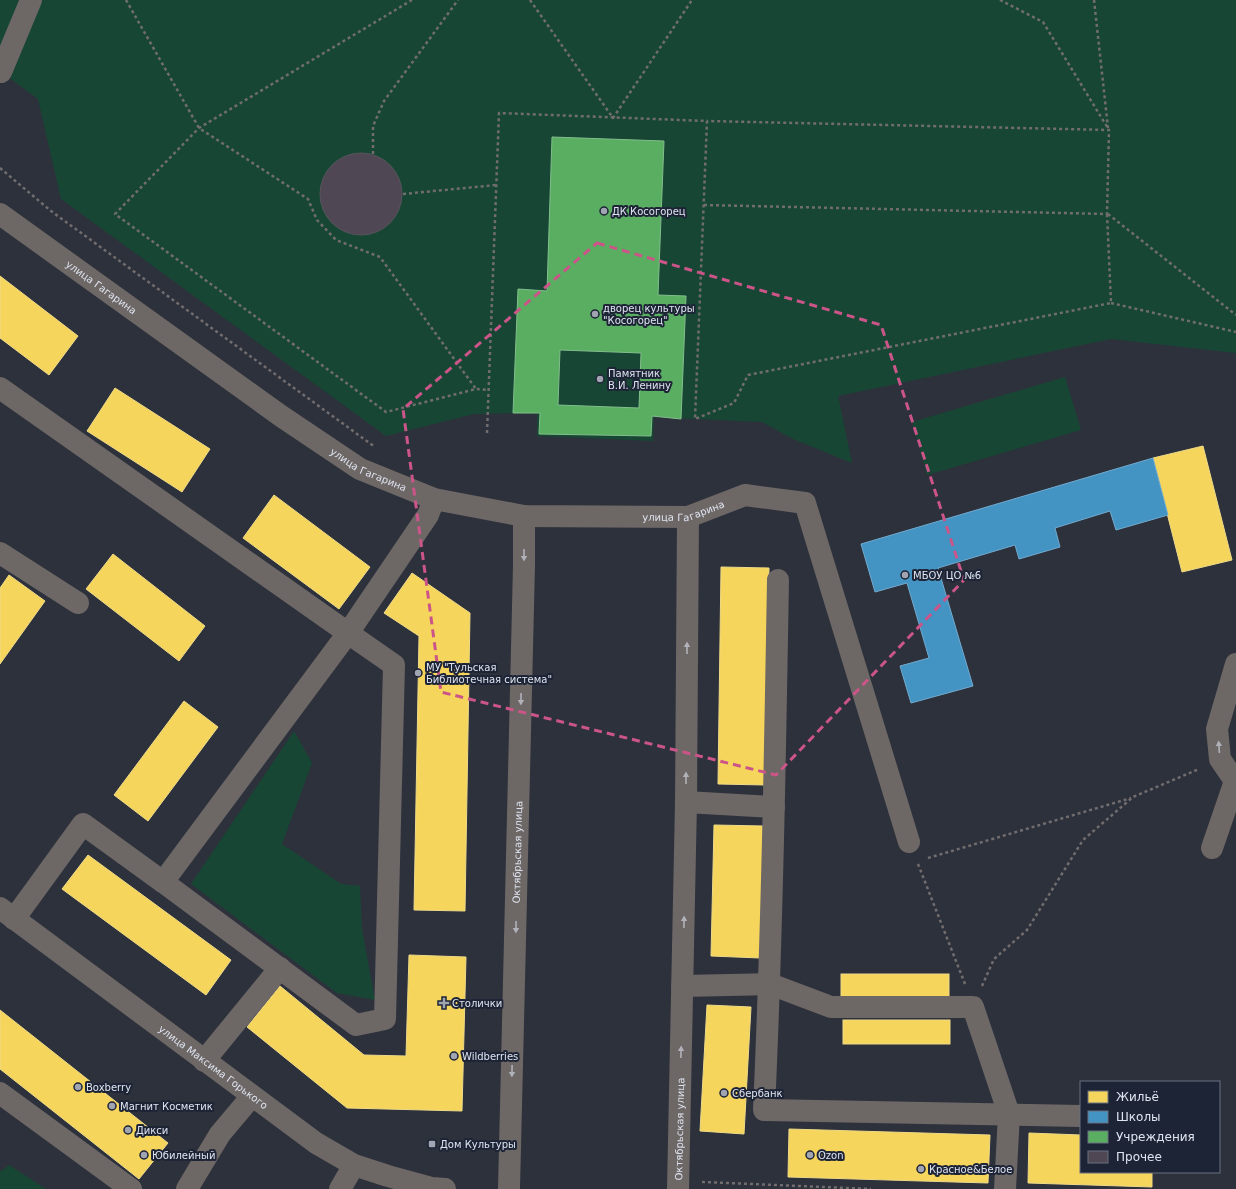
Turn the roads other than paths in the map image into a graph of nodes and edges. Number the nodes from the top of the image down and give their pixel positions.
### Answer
1 (31, 0) edge
2 (1, 72) edge
3 (0, 214) edge
4 (0, 388) edge
5 (434, 499) junction
6 (524, 516) junction
7 (688, 517) junction
8 (0, 554) edge
9 (778, 580) dead end
10 (78, 603) dead end
11 (348, 633) junction
12 (1236, 664) edge
13 (1236, 781) edge
14 (686, 802) junction
15 (774, 807) junction
16 (1212, 848) dead end
17 (913, 852) road end
18 (163, 882) junction
19 (7, 913) edge
20 (280, 968) junction
21 (770, 984) junction
22 (682, 986) junction
23 (204, 1061) junction
24 (0, 1093) edge
25 (252, 1096) junction
26 (1009, 1114) junction
27 (1080, 1116) edge
28 (354, 1165) junction
29 (678, 1184) edge
30 (131, 1189) edge
31 (187, 1189) edge
32 (340, 1189) edge
33 (445, 1189) edge
34 (509, 1189) edge
35 (1005, 1189) edge

1 - 2 street
3 - 5 street, улица Гагарина
4 - 11 street
5 - 6 street, улица Гагарина
5 - 11 street
6 - 7 street, улица Гагарина
6 -> 34 street, Октябрьская улица
14 -> 7 street, Октябрьская улица
7 - 17 street, улица Гагарина
8 - 10 street
9 - 15 street
11 - 18 street
11 - 20 street
13 -> 12 street
13 - 16 street
14 - 15 street
22 -> 14 street, Октябрьская улица
15 - 21 street
18 - 19 street
18 - 20 street
19 - 23 street, улица Максима Горького
20 - 23 street
21 - 22 street
21 - 26 street
21 - 26 street
29 -> 22 street, Октябрьская улица
23 - 25 street, улица Максима Горького
24 - 30 street
25 - 28 street, улица Максима Горького
25 - 31 street
26 - 27 street
26 - 35 street
28 - 32 street
28 - 33 street, улица Максима Горького

